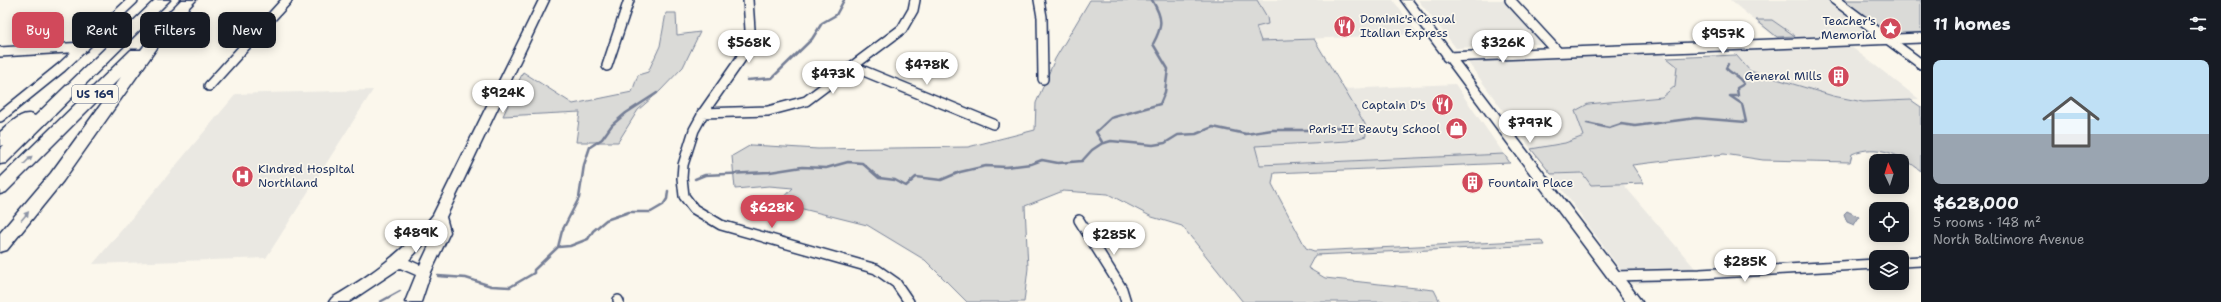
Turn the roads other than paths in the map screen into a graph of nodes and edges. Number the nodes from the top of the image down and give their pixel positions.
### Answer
1 (133, 0) edge
2 (163, 0) edge
3 (189, 0) edge
4 (287, 0) edge
5 (544, 0) edge
6 (629, 0) edge
7 (748, 0) edge
8 (915, 0) edge
9 (1038, 0) edge
10 (1406, 0) edge
11 (1510, 0) edge
12 (1835, 0) edge
13 (120, 12) edge
14 (177, 12) edge
15 (1921, 38) edge
16 (1888, 39) junction
17 (72, 48) edge
18 (83, 48) edge
19 (141, 48) edge
20 (149, 48) edge
21 (111, 50) junction
22 (0, 52) edge
23 (1558, 52) junction
24 (1447, 57) junction
25 (1921, 64) edge
26 (607, 66) dead end
27 (854, 67) junction
28 (1043, 79) dead end
29 (209, 86) dead end
30 (702, 113) junction
31 (2, 115) edge
32 (993, 124) dead end
33 (0, 141) edge
34 (0, 159) edge
35 (0, 188) edge
36 (439, 217) junction
37 (1079, 220) dead end
38 (0, 245) edge
39 (1921, 261) edge
40 (399, 262) junction
41 (1909, 262) edge
42 (1869, 264) edge
43 (424, 272) junction
44 (1614, 276) junction
45 (337, 302) edge
46 (413, 302) edge
47 (910, 302) edge
48 (1126, 302) edge
49 (1634, 302) edge

1 - 13 street
2 - 21 highway, US 169
3 - 14 highway, US 169
4 - 29 street
5 - 36 main road
6 - 26 street
7 - 30 street
8 - 27 street
9 - 28 street
10 - 24 main road
11 - 23 street
12 - 16 street
15 - 16 street
16 - 23 street
16 - 25 street
17 - 22 street
18 - 31 street
35 -> 19 highway, US 169
38 -> 20 highway
21 - 33 highway
21 - 34 highway, US 169
23 - 24 street
24 - 44 main road
27 - 30 street
27 - 32 street
30 - 47 street
36 - 40 main road
36 - 43 main road
37 - 48 street
39 - 41 street
40 - 43 main road
40 - 45 main road
42 - 44 street
43 - 46 main road
44 - 49 main road

